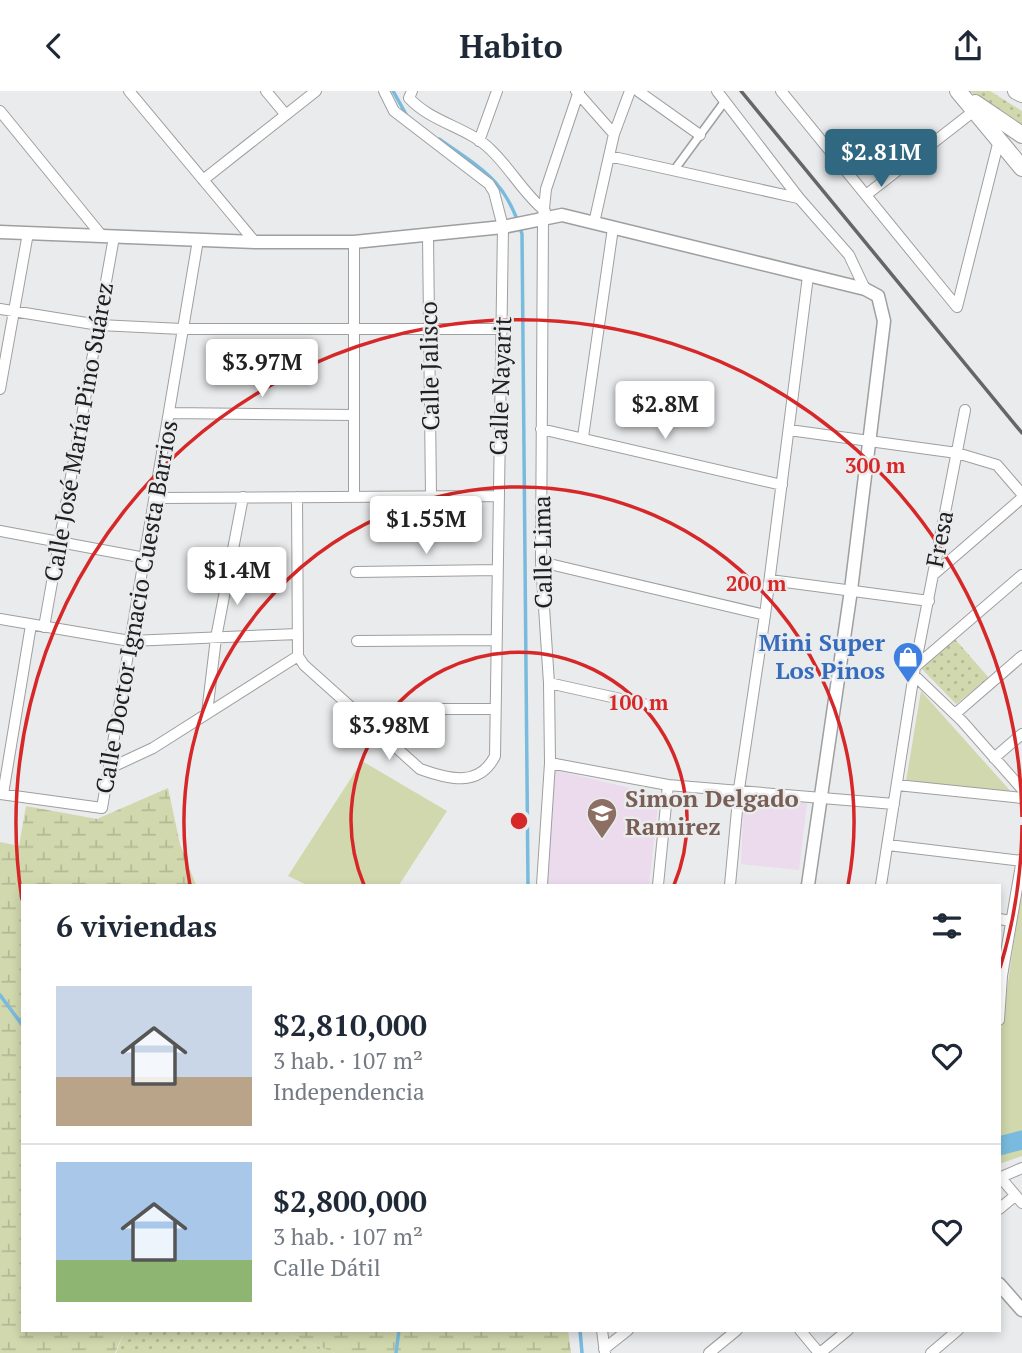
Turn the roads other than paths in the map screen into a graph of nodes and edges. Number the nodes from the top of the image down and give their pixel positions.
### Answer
1 (129, 91) edge
2 (266, 91) edge
3 (316, 91) edge
4 (384, 91) edge
5 (497, 91) edge
6 (630, 91) edge
7 (638, 91) edge
8 (717, 91) edge
9 (781, 91) edge
10 (959, 91) edge
11 (1016, 91) edge
12 (578, 92) edge
13 (411, 94) edge
14 (1022, 94) edge
15 (725, 101) junction
16 (0, 111) edge
17 (974, 111) junction
18 (286, 115) junction
19 (614, 134) junction
20 (700, 135) junction
21 (1022, 135) edge
22 (999, 140) junction
23 (479, 141) junction
24 (609, 156) junction
25 (1022, 168) edge
26 (675, 169) junction
27 (203, 180) junction
28 (866, 195) junction
29 (799, 198) junction
30 (539, 217) junction
31 (594, 223) junction
32 (506, 226) junction
33 (613, 228) junction
34 (0, 232) edge
35 (28, 233) junction
36 (428, 235) junction
37 (108, 237) junction
38 (198, 240) junction
39 (255, 242) junction
40 (354, 242) junction
41 (808, 276) junction
42 (865, 289) junction
43 (0, 309) edge
44 (14, 312) junction
45 (99, 325) junction
46 (182, 329) junction
47 (503, 329) junction
48 (430, 330) junction
49 (354, 331) junction
50 (0, 389) edge
51 (965, 410) dead end
52 (170, 413) junction
53 (354, 415) junction
54 (541, 429) junction
55 (789, 430) junction
56 (583, 437) junction
57 (870, 441) junction
58 (957, 453) junction
59 (782, 485) junction
60 (431, 496) junction
61 (497, 496) junction
62 (1022, 496) edge
63 (243, 497) junction
64 (297, 497) junction
65 (354, 497) junction
66 (155, 498) junction
67 (0, 531) edge
68 (60, 541) junction
69 (145, 558) junction
70 (541, 562) junction
71 (497, 570) junction
72 (356, 572) dead end
73 (933, 575) junction
74 (1022, 575) edge
75 (769, 580) junction
76 (851, 590) junction
77 (929, 601) junction
78 (765, 615) junction
79 (0, 619) edge
80 (31, 625) junction
81 (44, 627) junction
82 (298, 634) junction
83 (216, 638) junction
84 (495, 640) junction
85 (130, 641) junction
86 (357, 641) dead end
87 (298, 656) junction
88 (1022, 656) edge
89 (915, 671) junction
90 (549, 684) junction
91 (652, 706) dead end
92 (350, 709) junction
93 (495, 709) junction
94 (207, 713) junction
95 (955, 714) junction
96 (1022, 734) edge
97 (994, 758) junction
98 (550, 763) junction
99 (110, 768) junction
100 (668, 785) junction
101 (897, 785) junction
102 (738, 789) junction
103 (1022, 789) edge
104 (1, 794) edge
105 (822, 796) junction
106 (1022, 798) edge
107 (894, 804) junction
108 (888, 845) junction
109 (1022, 860) edge
110 (541, 884) edge
111 (658, 884) edge
112 (730, 884) edge
113 (808, 884) edge
114 (881, 884) edge
115 (1001, 919) edge
116 (1011, 921) junction
117 (1001, 976) edge
118 (1022, 1168) edge
119 (1001, 1178) edge
120 (1001, 1179) edge
121 (1019, 1200) edge
122 (1001, 1208) edge
123 (1001, 1290) edge
124 (1022, 1310) edge
125 (602, 1332) edge
126 (626, 1332) edge
127 (735, 1332) edge
128 (802, 1332) edge
129 (845, 1332) edge
130 (956, 1332) edge
131 (605, 1351) edge
132 (709, 1353) edge
133 (819, 1353) edge
134 (931, 1353) edge

1 - 27 street
2 - 18 street
3 - 18 street
4 - 32 street, Calle Nayarit
5 - 23 street
6 - 19 street
7 - 20 street
8 - 15 street
9 - 28 street
10 - 17 highway
10 - 21 highway
11 - 14 highway
12 - 19 street
12 - 30 street, Calle Lima
13 - 23 street
15 - 20 street
15 - 29 street
16 - 37 street
17 - 22 highway
17 - 28 street
18 - 27 street
19 - 24 street
20 - 26 street
22 - 25 highway
22 - 28 street
23 - 30 street
24 - 26 street
24 - 31 street
26 - 29 street
27 - 39 street
29 - 42 street
30 - 31 street
30 - 32 street
30 - 54 street, Calle Lima
31 - 33 street
32 - 36 street
32 - 47 street, Calle Nayarit
33 - 41 street
33 - 56 street
34 - 35 street
35 - 37 street
35 - 44 street
36 - 40 street
36 - 48 street, Calle Jalisco
37 - 38 street
37 - 45 street, Calle José María Pino Suárez
38 - 39 street
38 - 46 street, Calle Doctor Ignacio Cuesta Barrios
39 - 40 street
40 - 49 street
41 - 42 street
41 - 55 street
42 - 57 street
43 - 44 street
44 - 45 street
44 - 50 street
45 - 46 street
45 - 68 street, Calle José María Pino Suárez
46 - 49 street
46 - 52 street, Calle Doctor Ignacio Cuesta Barrios
47 - 48 street
47 - 61 street, Calle Nayarit
48 - 49 street
48 - 60 street, Calle Jalisco
49 - 53 street
51 - 58 street, Fresa
52 - 53 street
52 - 66 street, Calle Doctor Ignacio Cuesta Barrios
53 - 65 street
54 - 56 street
54 - 70 street, Calle Lima
55 - 57 street
55 - 59 street
56 - 59 street
57 - 58 street
57 - 76 street
58 - 62 street
58 - 73 street, Fresa
59 - 75 street
60 - 61 street
60 - 65 street
61 - 71 street, Calle Nayarit
62 - 73 street
63 - 64 street
63 - 66 street
63 - 83 street
64 - 65 street
64 - 82 street
66 - 69 street, Calle Doctor Ignacio Cuesta Barrios
67 - 68 street
68 - 69 street
68 - 81 street, Calle José María Pino Suárez
69 - 85 street, Calle Doctor Ignacio Cuesta Barrios
70 - 78 street
70 - 90 street, Calle Lima
71 - 72 street
71 - 84 street, Calle Nayarit
73 - 77 street, Fresa
74 - 89 street
75 - 76 street
75 - 78 street
76 - 77 street
76 - 105 street
77 - 89 street, Fresa
78 - 102 street
79 - 80 street
80 - 81 street
80 - 104 street
81 - 85 street
82 - 83 street
82 - 87 street
83 - 85 street
83 - 94 street
84 - 86 street
84 - 93 street, Calle Nayarit
85 - 99 street, Calle Doctor Ignacio Cuesta Barrios
87 - 92 street
87 - 94 street
88 - 95 street
89 - 95 street
89 - 101 street, Fresa
90 - 91 street
90 - 98 street, Calle Lima
92 - 93 street
92 - 93 street, Calle Nayarit
94 - 99 street
95 - 97 street
96 - 97 street
97 - 103 street
98 - 100 street
98 - 110 street, Calle Lima
99 - 104 street, Calle Doctor Ignacio Cuesta Barrios
100 - 102 street
100 - 111 street
101 - 106 street
101 - 107 street, Fresa
102 - 105 street
102 - 112 street
105 - 107 street
105 - 113 street
107 - 108 street, Fresa
108 - 109 street
108 - 114 street, Fresa
109 - 116 street
115 - 116 street
116 - 117 street
118 - 119 street
120 - 121 street
121 - 122 street
123 - 124 street
125 - 131 street
126 - 131 street
127 - 132 street
128 - 133 street
129 - 133 street
130 - 134 street

